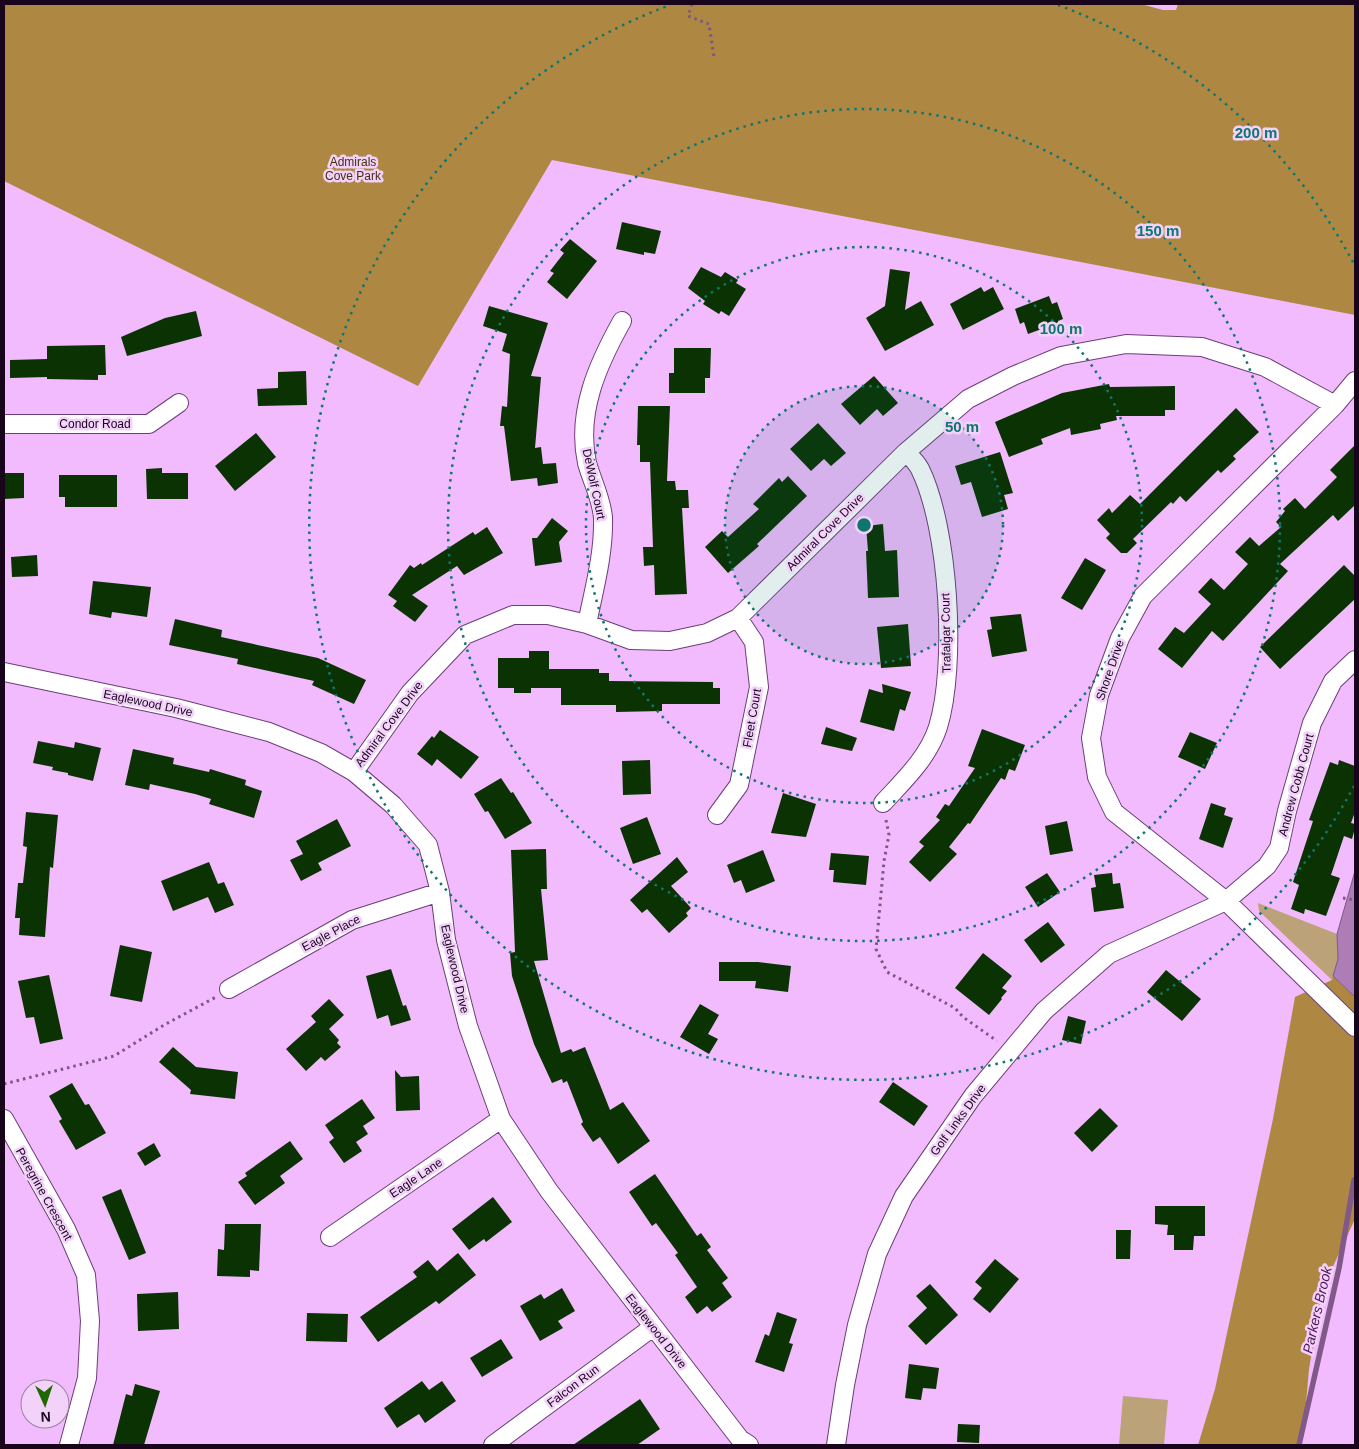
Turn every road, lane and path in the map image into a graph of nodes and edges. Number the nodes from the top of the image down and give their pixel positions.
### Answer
1 (692, 4) edge
2 (714, 57) dead end
3 (622, 321) dead end
4 (1355, 381) edge
5 (179, 403) dead end
6 (1334, 405) junction
7 (4, 424) edge
8 (906, 452) junction
9 (738, 618) junction
10 (587, 624) junction
11 (1355, 660) edge
12 (4, 672) edge
13 (354, 772) junction
14 (883, 803) joint
15 (717, 815) dead end
16 (440, 892) junction
17 (1343, 898) dead end
18 (1226, 900) junction
19 (1355, 900) edge
20 (230, 990) joint
21 (1355, 1027) edge
22 (1011, 1050) junction
23 (4, 1084) edge
24 (4, 1119) edge
25 (502, 1120) junction
26 (330, 1237) dead end
27 (653, 1327) junction
28 (69, 1445) edge
29 (494, 1445) edge
30 (748, 1445) edge
31 (836, 1445) edge

1 - 2 path
3 - 10 street, DeWolf Court
4 - 6 street, Shore Drive
5 - 7 street, Condor Road
6 - 8 street, Admiral Cove Drive
6 - 18 street, Shore Drive
8 - 9 street, Admiral Cove Drive
8 - 14 street, Trafalgar Court
9 - 10 street, Admiral Cove Drive
9 - 15 street, Fleet Court
10 - 13 street, Admiral Cove Drive
11 - 18 street, Andrew Cobb Court
12 - 13 street, Eaglewood Drive
13 - 16 street, Eaglewood Drive
14 - 22 path
16 - 20 street, Eagle Place
16 - 25 street, Eaglewood Drive
17 - 19 path
18 - 21 street, Shore Drive
18 - 22 street, Golf Links Drive
20 - 23 path
22 - 31 street, Golf Links Drive
24 - 28 street, Peregrine Crescent
25 - 26 street, Eagle Lane
25 - 27 street, Eaglewood Drive
27 - 29 street, Falcon Run
27 - 30 street, Eaglewood Drive

